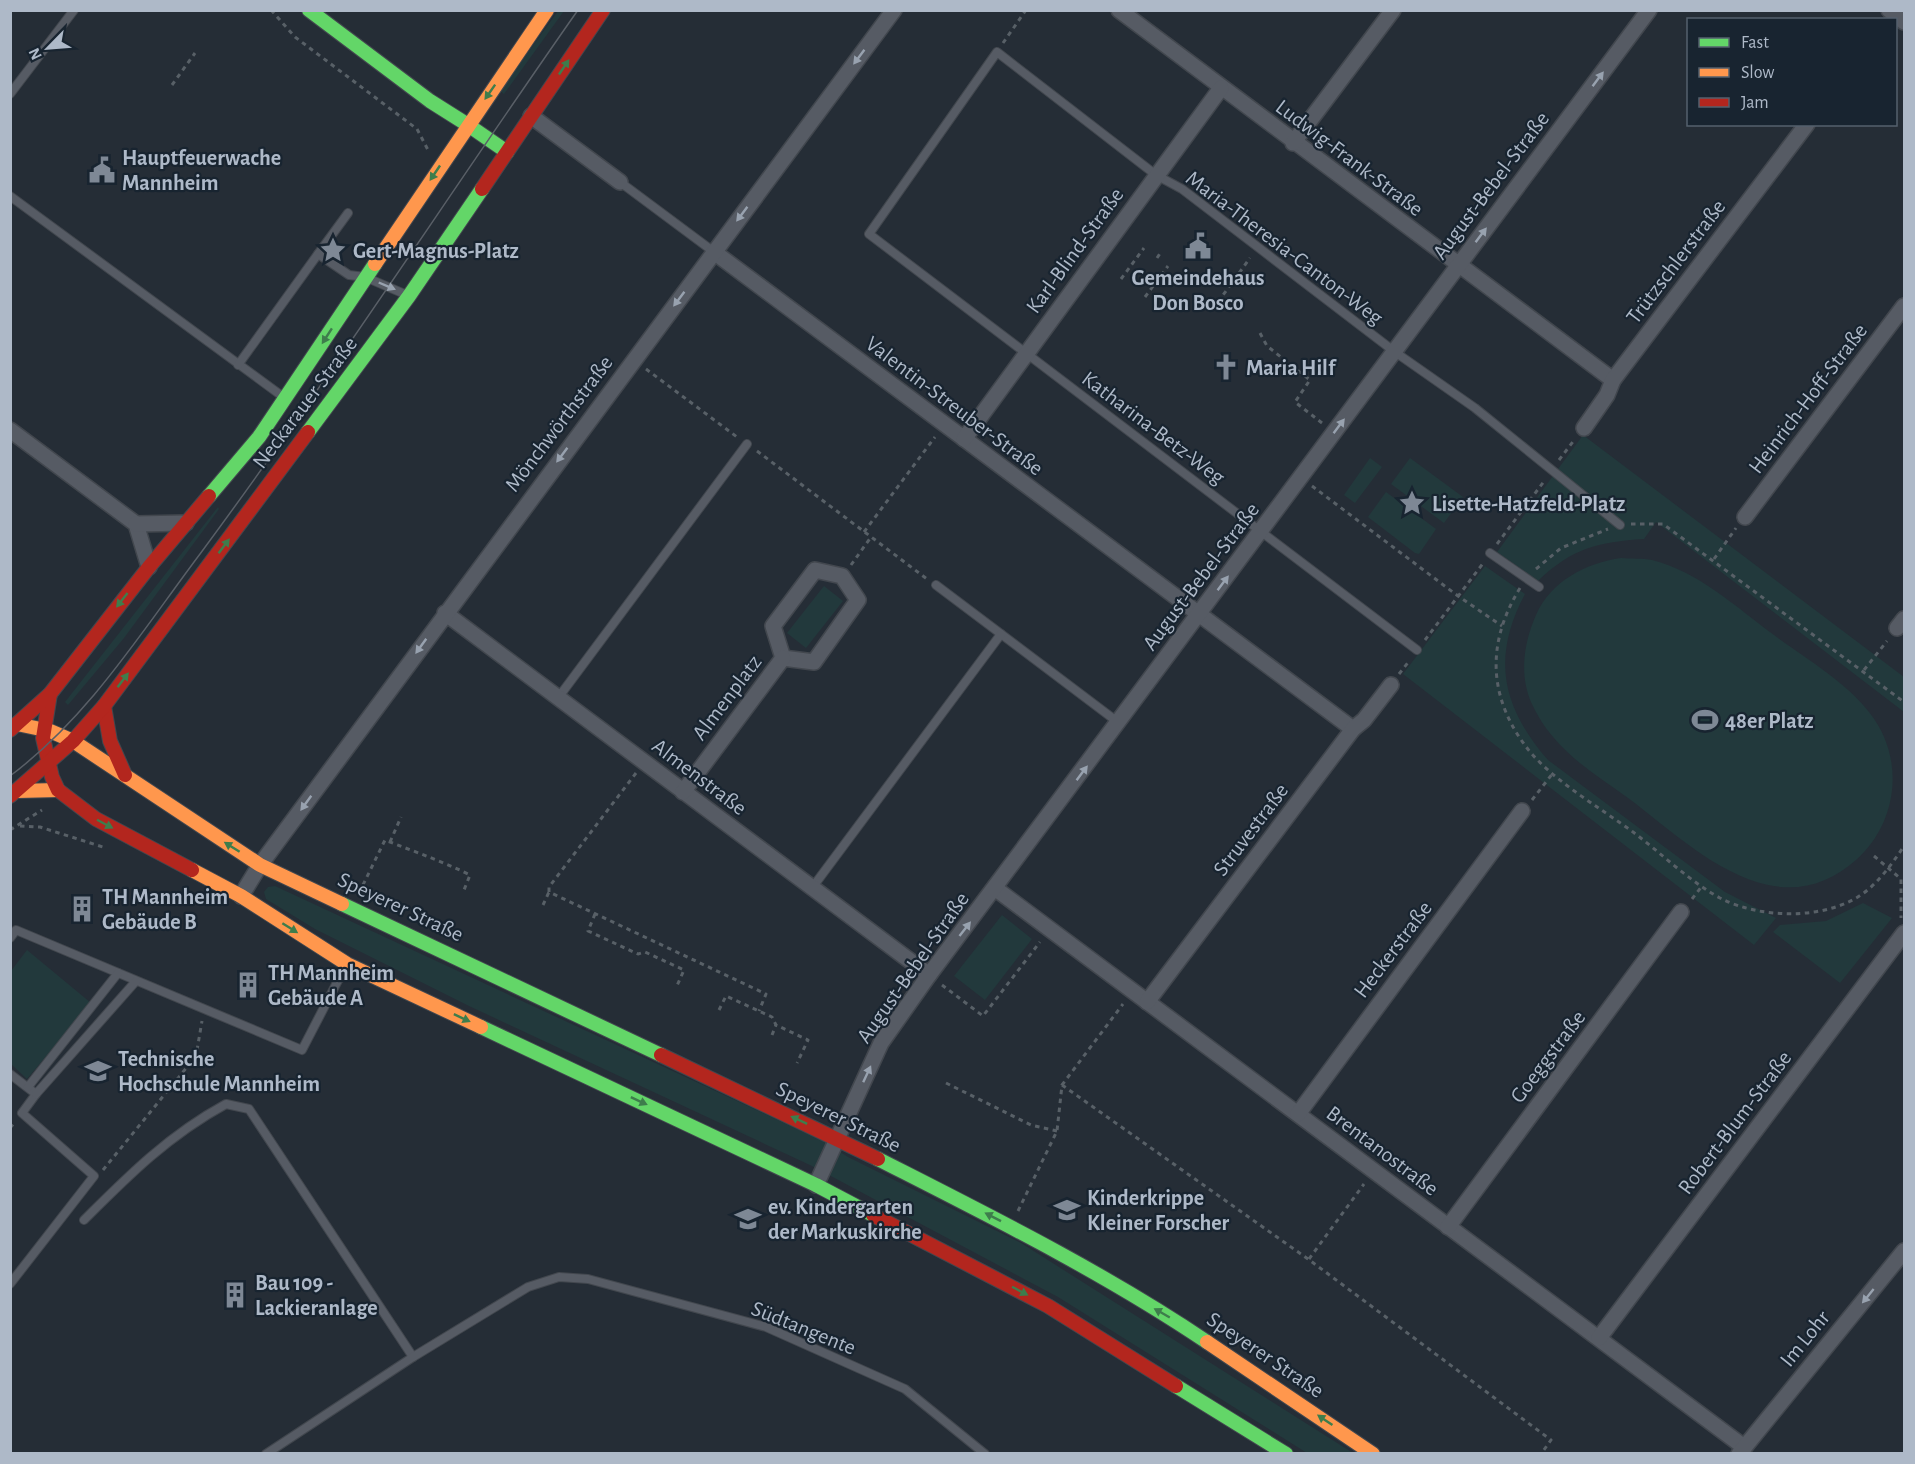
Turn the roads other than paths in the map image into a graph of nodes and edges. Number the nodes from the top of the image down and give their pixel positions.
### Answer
1 (74, 10) edge
2 (309, 10) edge
3 (548, 10) edge
4 (603, 10) edge
5 (894, 10) edge
6 (1119, 10) edge
7 (1393, 10) edge
8 (1649, 10) edge
9 (1889, 14) edge
10 (1136, 15) edge
11 (1905, 22) edge
12 (1221, 88) junction
13 (10, 94) edge
14 (531, 116) junction
15 (468, 125) junction
16 (1805, 126) edge
17 (1293, 143) junction
18 (507, 152) junction
19 (1156, 175) junction
20 (621, 182) joint
21 (10, 196) edge
22 (348, 213) dead end
23 (869, 234) joint
24 (714, 252) junction
25 (318, 254) junction
26 (1458, 266) junction
27 (365, 277) junction
28 (409, 296) junction
29 (1905, 306) edge
30 (1395, 352) junction
31 (1027, 353) junction
32 (238, 365) junction
33 (1613, 380) junction
34 (285, 399) junction
35 (1584, 428) dead end
36 (10, 430) edge
37 (964, 439) junction
38 (747, 444) road end
39 (1745, 517) dead end
40 (186, 523) junction
41 (136, 524) junction
42 (1620, 525) road end
43 (1262, 532) junction
44 (1490, 553) dead end
45 (149, 567) junction
46 (936, 585) road end
47 (1539, 587) dead end
48 (445, 613) junction
49 (1198, 615) junction
50 (1001, 634) junction
51 (1417, 650) dead end
52 (783, 658) junction
53 (1391, 685) dead end
54 (50, 694) junction
55 (558, 698) junction
56 (104, 706) junction
57 (1119, 723) junction
58 (13, 724) edge
59 (43, 729) junction
60 (1353, 729) junction
61 (10, 740) edge
62 (73, 741) junction
63 (48, 765) junction
64 (126, 775) junction
65 (58, 790) junction
66 (683, 792) junction
67 (14, 794) edge
68 (1522, 811) dead end
69 (260, 865) junction
70 (812, 888) junction
71 (996, 889) junction
72 (240, 897) junction
73 (1686, 907) road end
74 (1903, 935) edge
75 (10, 938) edge
76 (347, 964) junction
77 (118, 973) junction
78 (929, 975) junction
79 (136, 981) junction
80 (1147, 1002) junction
81 (10, 1074) edge
82 (27, 1087) junction
83 (36, 1094) junction
84 (1298, 1114) junction
85 (837, 1138) junction
86 (816, 1185) junction
87 (84, 1220) dead end
88 (1448, 1227) junction
89 (1905, 1251) edge
90 (10, 1284) edge
91 (1599, 1338) junction
92 (413, 1357) junction
93 (1742, 1450) edge
94 (266, 1454) edge
95 (985, 1454) edge
96 (1286, 1454) edge
97 (1373, 1454) edge

1 - 13 lane
2 - 15 street
3 -> 15 street, Neckarauer Straße
14 -> 4 street, Neckarauer Straße
5 -> 24 street, Mönchwörthstraße
6 - 10 street, Ludwig-Frank-Straße
7 - 17 street
26 -> 8 street, August-Bebel-Straße
9 - 11 street
10 - 12 street, Ludwig-Frank-Straße
12 - 17 street, Ludwig-Frank-Straße
12 - 19 street, Karl-Blind-Straße
14 - 18 street, Neckarauer Straße
14 - 20 street, Valentin-Streuber-Straße
15 - 18 street
15 -> 27 street, Neckarauer Straße
16 - 33 street, Trützschlerstraße
17 - 26 street, Ludwig-Frank-Straße
18 - 28 street, Neckarauer Straße
19 - 23 lane, Maria-Theresia-Canton-Weg
19 - 30 lane, Maria-Theresia-Canton-Weg
19 - 31 street, Karl-Blind-Straße
20 - 24 lane, Valentin-Streuber-Straße
21 - 32 lane
22 - 25 lane
23 - 31 lane, Katharina-Betz-Weg
24 - 37 street, Valentin-Streuber-Straße
24 -> 48 street, Mönchwörthstraße
25 - 27 lane
25 - 32 lane
26 - 30 street, August-Bebel-Straße
26 - 33 street, Ludwig-Frank-Straße
27 -> 28 lane
27 -> 34 street, Neckarauer Straße
56 -> 28 street, Neckarauer Straße
29 - 39 street, Heinrich-Hoff-Straße
30 - 42 lane, Maria-Theresia-Canton-Weg
43 -> 30 street, August-Bebel-Straße
31 - 37 street, Karl-Blind-Straße
31 - 43 lane, Katharina-Betz-Weg
32 - 34 lane
33 - 35 street, Trützschlerstraße
34 - 40 street, Neckarauer Straße
36 - 41 street
37 - 49 street, Valentin-Streuber-Straße
38 - 55 lane
40 - 41 street
40 - 45 street, Neckarauer Straße
41 - 45 street
49 -> 43 street, August-Bebel-Straße
43 - 51 lane, Katharina-Betz-Weg
44 - 47 lane
45 -> 54 street, Neckarauer Straße
46 - 50 lane
48 - 55 street, Almenstraße
48 -> 69 street, Mönchwörthstraße
49 - 57 street, August-Bebel-Straße
49 - 60 street, Valentin-Streuber-Straße
50 - 57 lane
50 - 70 lane
52 - 52 street, Almenplatz
52 - 66 street, Almenplatz
53 - 60 street, Struvestraße
54 - 58 street, Neckarauer Straße
54 - 59 street
55 - 66 street, Almenstraße
56 - 62 street, Neckarauer Straße
56 - 64 street
71 -> 57 street, August-Bebel-Straße
58 - 59 street, Speyerer Straße
58 - 61 lane
59 - 62 street, Speyerer Straße
59 - 63 street
60 - 80 street, Struvestraße
62 - 63 street, Neckarauer Straße
62 - 64 street, Speyerer Straße
63 - 65 street
63 - 67 street, Neckarauer Straße
69 -> 64 street, Speyerer Straße
65 - 67 street
65 -> 72 street
66 - 70 street, Almenstraße
68 - 84 street, Heckerstraße
69 - 72 street
85 -> 69 street, Speyerer Straße
70 - 78 street, Almenstraße
78 -> 71 street, August-Bebel-Straße
71 - 80 street, Brentanostraße
72 -> 76 street
73 - 88 street, Goeggstraße
74 - 91 street, Robert-Blum-Straße
75 - 77 lane
76 - 79 lane
76 -> 86 street
77 - 79 lane
77 - 82 lane
85 -> 78 street, August-Bebel-Straße
79 - 83 lane
80 - 84 street, Brentanostraße
81 - 82 lane
82 - 83 lane
83 - 90 lane
84 - 88 street, Brentanostraße
85 - 86 street, August-Bebel-Straße
97 -> 85 street, Speyerer Straße
86 -> 96 street
87 - 92 lane
88 - 91 street, Brentanostraße
89 -> 93 street, Im Lohr
91 - 93 street, Brentanostraße
92 - 94 lane, Südtangente
92 - 95 lane, Südtangente

